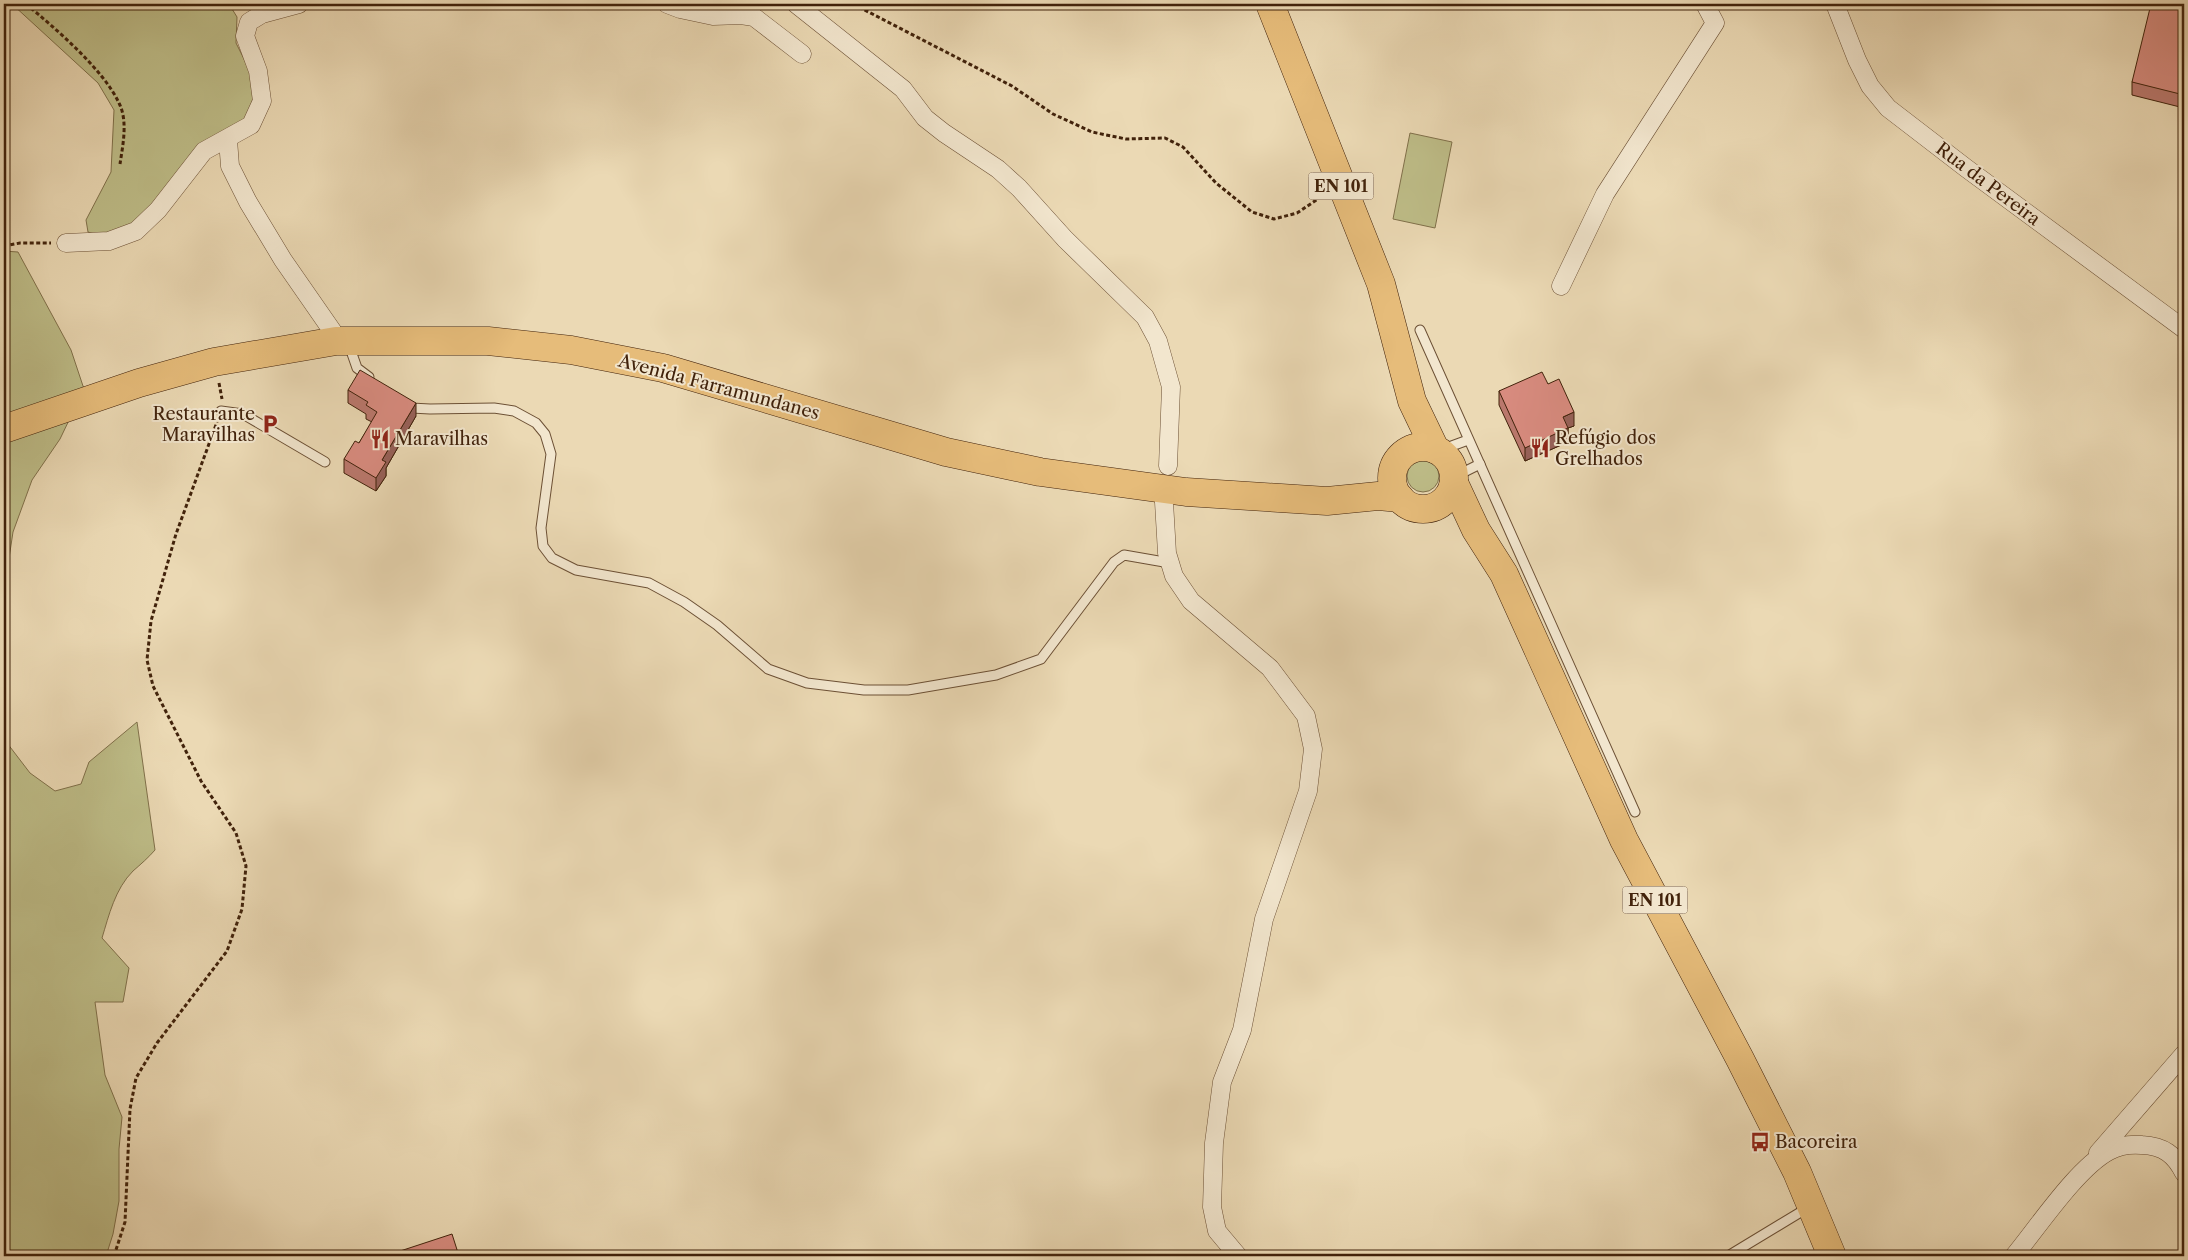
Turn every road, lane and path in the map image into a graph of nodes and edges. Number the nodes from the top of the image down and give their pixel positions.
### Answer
1 (26, 4) edge
2 (299, 4) edge
3 (667, 4) edge
4 (796, 4) edge
5 (854, 4) edge
6 (1270, 4) edge
7 (1705, 4) edge
8 (1835, 4) edge
9 (745, 9) edge
10 (802, 54) dead end
11 (228, 140) junction
12 (120, 164) dead end
13 (1340, 184) junction
14 (66, 243) joint
15 (4, 246) edge
16 (1561, 286) dead end
17 (2184, 329) edge
18 (1420, 330) dead end
19 (342, 341) junction
20 (214, 362) junction
21 (1404, 372) junction
22 (380, 385) edge
23 (395, 397) edge
24 (221, 411) junction
25 (4, 429) edge
26 (1468, 440) junction
27 (1437, 450) junction
28 (325, 462) dead end
29 (1397, 463) junction
30 (1480, 464) junction
31 (1168, 466) dead end
32 (1454, 480) junction
33 (1346, 497) junction
34 (1400, 498) junction
35 (1164, 502) dead end
36 (1425, 509) junction
37 (1482, 541) junction
38 (1170, 563) junction
39 (1635, 812) dead end
40 (2184, 1054) edge
41 (2088, 1165) junction
42 (2184, 1173) edge
43 (1811, 1205) junction
44 (114, 1256) edge
45 (1238, 1256) edge
46 (1728, 1256) edge
47 (1832, 1256) edge
48 (2014, 1256) edge

1 - 12 path
2 - 11 street
3 - 9 street
4 - 31 street
5 - 13 path
6 - 13 main road, EN 101
7 - 16 street
8 - 17 street, Rua da Pereira
9 - 10 street
11 - 14 street
11 - 19 street
13 - 21 main road, EN 101
14 - 15 path
18 - 26 lane
19 - 20 main road, Avenida Farramundanes
19 - 22 lane
19 - 33 main road, Avenida Farramundanes
20 - 24 path
20 - 25 main road, Avenida Farramundanes
21 - 27 main road
21 - 29 main road
23 - 38 lane
24 - 28 lane
24 - 44 path
26 - 27 lane
26 - 30 lane
27 - 29 main road
27 - 32 main road
29 - 33 main road
29 - 34 main road
30 - 32 lane
30 - 39 lane
32 - 36 main road
32 - 37 main road
33 - 34 main road
34 - 36 main road
35 - 38 street
36 - 37 main road
37 - 43 main road, EN 101
38 - 45 street
40 - 41 street
41 - 42 street
41 - 48 street
43 - 46 lane
43 - 47 main road, EN 101

